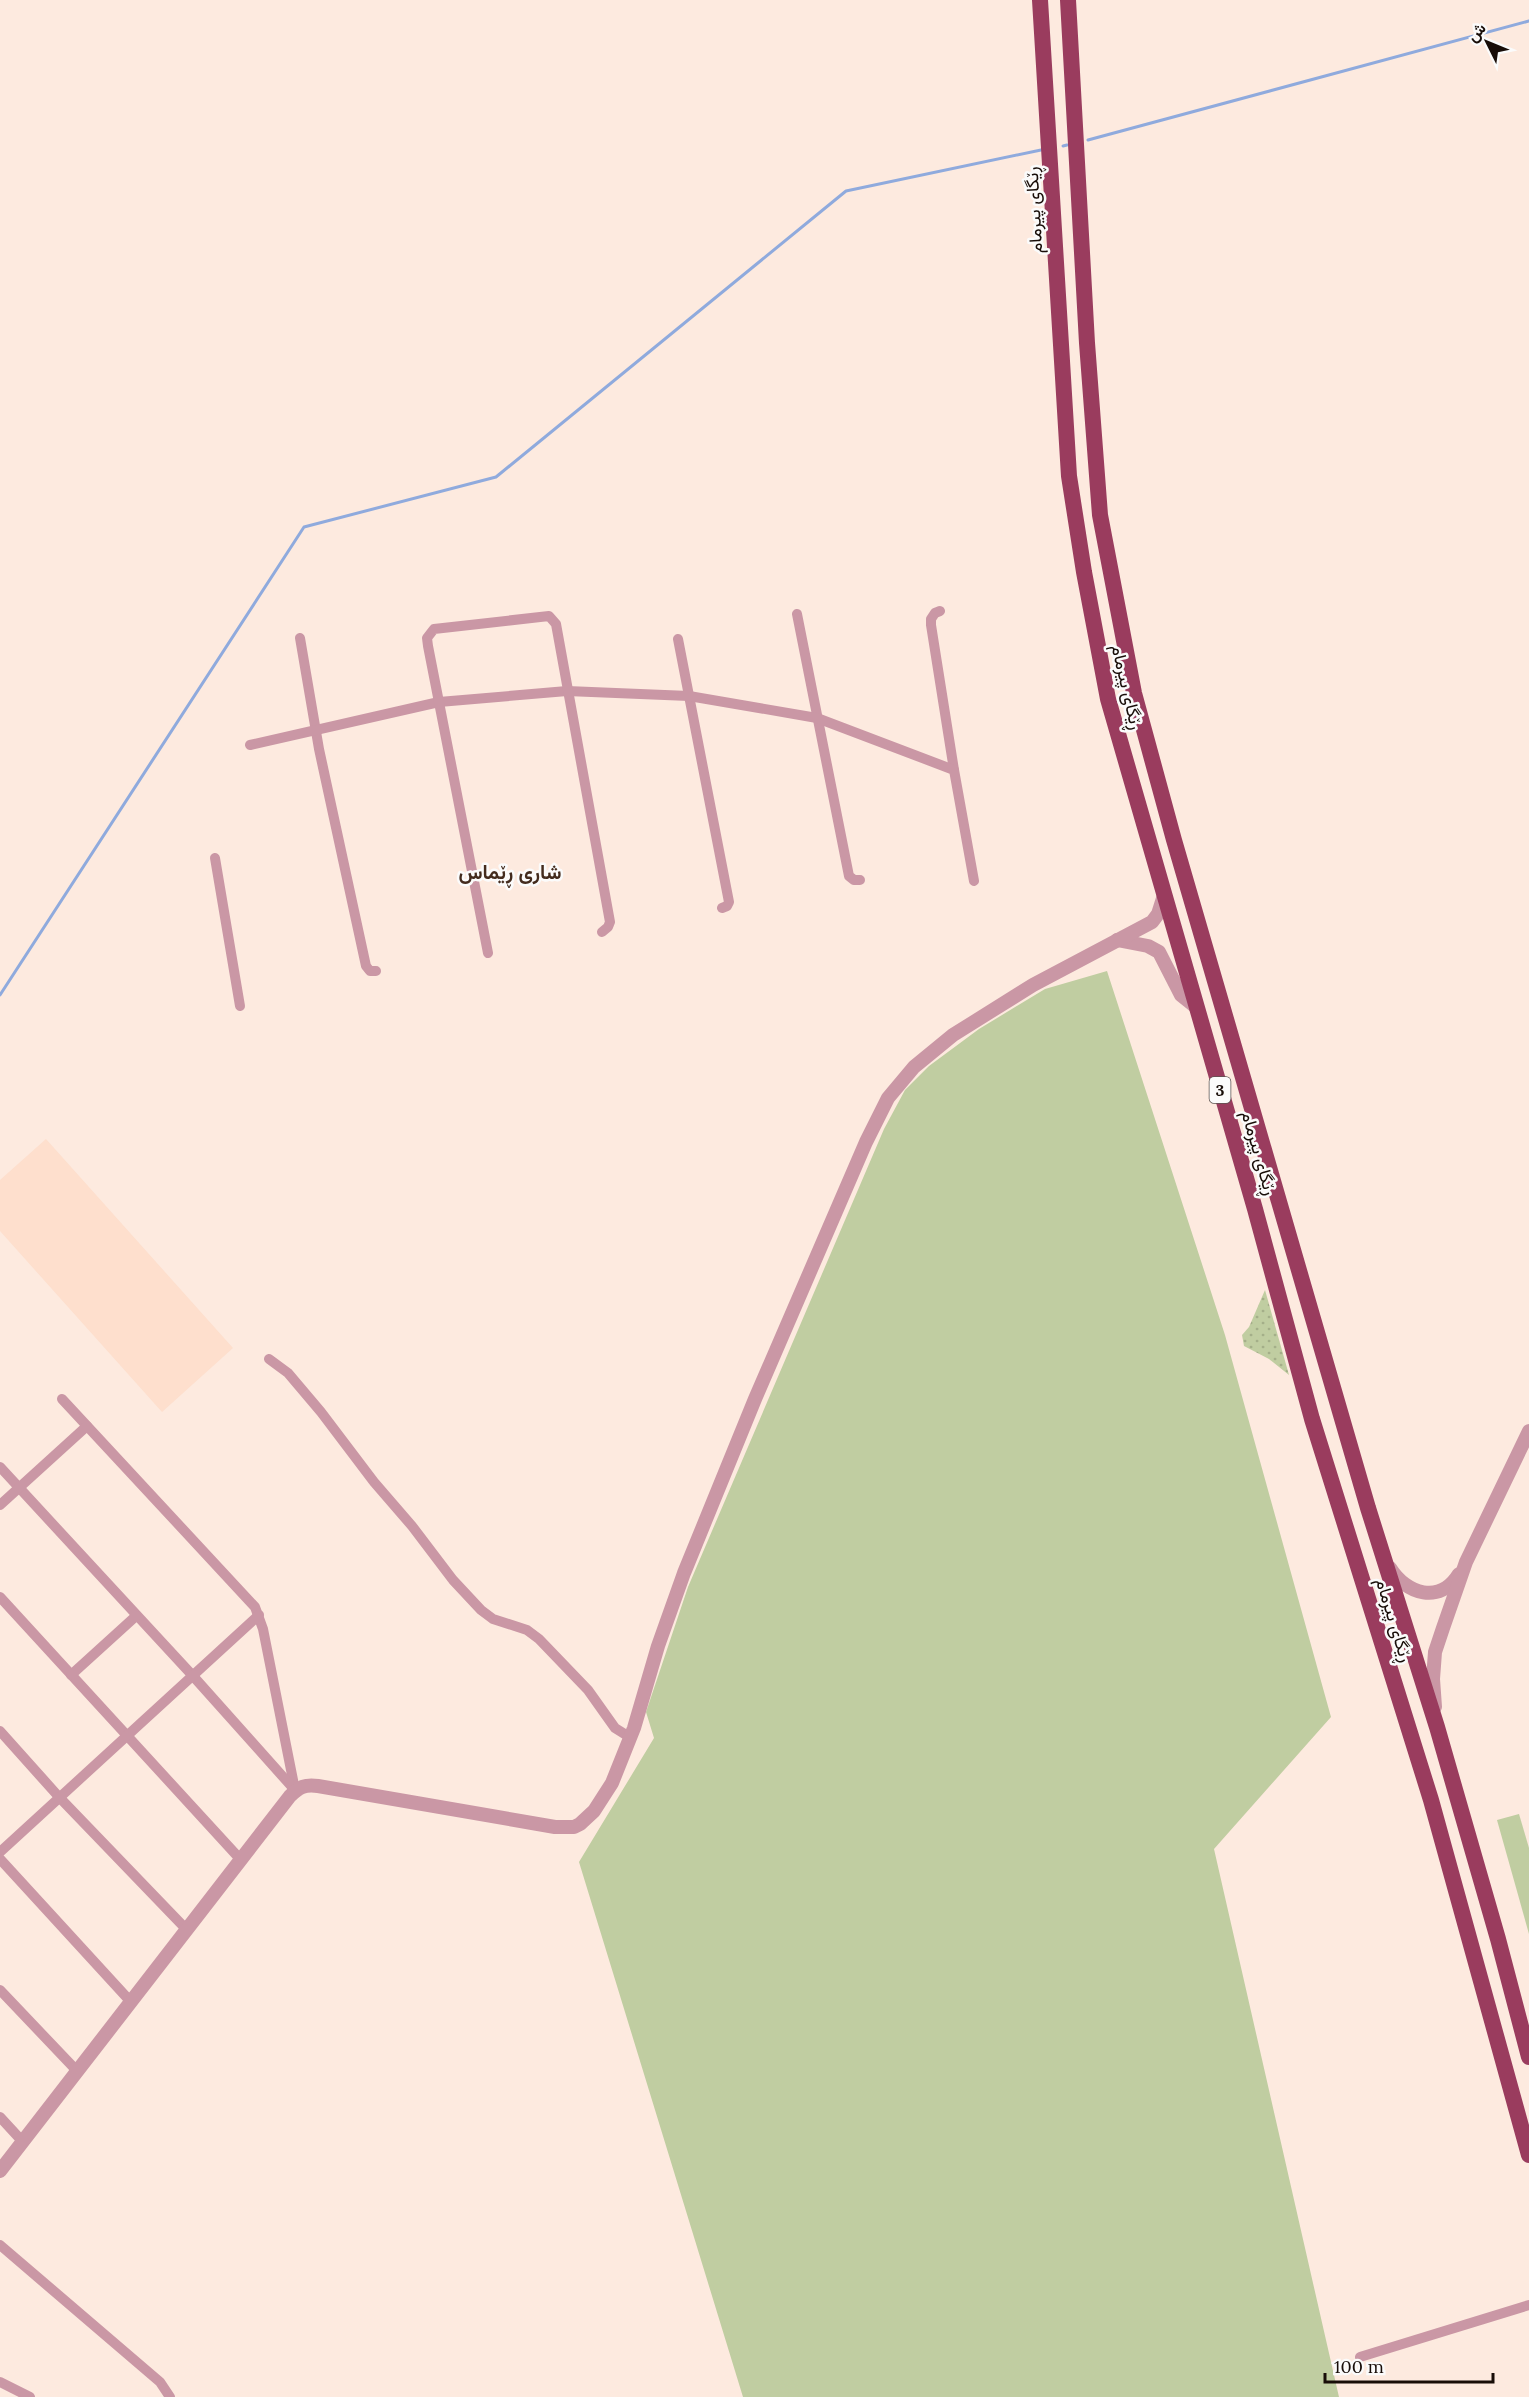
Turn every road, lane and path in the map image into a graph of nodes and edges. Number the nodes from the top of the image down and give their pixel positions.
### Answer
1 (1040, 0) edge
2 (1068, 0) edge
3 (940, 611) dead end
4 (797, 614) dead end
5 (300, 638) dead end
6 (678, 639) dead end
7 (567, 691) junction
8 (689, 696) junction
9 (439, 702) junction
10 (817, 718) junction
11 (315, 730) junction
12 (250, 745) dead end
13 (954, 770) junction
14 (215, 858) dead end
15 (860, 880) dead end
16 (974, 880) dead end
17 (1164, 895) junction
18 (722, 908) dead end
19 (602, 932) dead end
20 (1117, 940) junction
21 (488, 953) dead end
22 (376, 971) dead end
23 (240, 1006) dead end
24 (1196, 1007) junction
25 (1319, 1340) junction
26 (1294, 1357) junction
27 (269, 1359) dead end
28 (62, 1399) dead end
29 (87, 1426) junction
30 (1529, 1431) edge
31 (0, 1467) edge
32 (19, 1488) junction
33 (0, 1505) edge
34 (1384, 1558) junction
35 (1466, 1563) junction
36 (0, 1597) edge
37 (259, 1615) junction
38 (136, 1616) junction
39 (71, 1675) junction
40 (193, 1676) junction
41 (1437, 1727) junction
42 (1, 1735) edge
43 (128, 1736) junction
44 (631, 1738) junction
45 (295, 1790) junction
46 (59, 1797) junction
47 (0, 1852) edge
48 (0, 1859) edge
49 (241, 1860) junction
50 (187, 1930) junction
51 (1498, 1939) junction
52 (1472, 1946) junction
53 (0, 1990) edge
54 (131, 2002) junction
55 (1529, 2057) edge
56 (78, 2072) junction
57 (0, 2117) edge
58 (23, 2142) junction
59 (1529, 2156) edge
60 (0, 2171) edge
61 (0, 2245) edge
62 (1529, 2305) edge
63 (1360, 2356) dead end
64 (0, 2382) edge
65 (30, 2397) edge
66 (170, 2397) edge

1 - 17 highway, ڕێگای پیرمام / 3
2 - 25 highway, ڕێگای پیرمام / 3
3 - 13 street
4 - 10 street
5 - 11 street
6 - 8 street
7 - 8 street
7 - 9 street
7 - 9 street
7 - 19 street
8 - 10 street
8 - 18 street
9 - 11 street
9 - 21 street
10 - 13 street
10 - 15 street
11 - 12 street
11 - 22 street
13 - 16 street
14 - 23 street
17 - 20 street
17 - 24 highway, ڕێگای پیرمام / 3
20 - 24 street
20 - 44 street
24 - 26 highway, ڕێگای پیرمام / 3
25 - 26 highway
25 - 34 highway, ڕێگای پیرمام / 3
26 - 52 highway, ڕێگای پیرمام / 3
27 - 44 street
28 - 29 street
29 - 32 street
29 - 37 street
30 - 35 street
31 - 32 street
32 - 33 street
32 - 38 street
34 - 35 street
34 - 41 highway, ڕێگای پیرمام / 3
35 - 41 street
36 - 39 street
37 - 40 street
37 - 45 street
38 - 39 street
38 - 40 street
39 - 43 street
40 - 43 street
40 - 45 street
41 - 51 highway, ڕێگای پیرمام / 3
42 - 46 street
43 - 46 street
43 - 49 street
44 - 45 street
45 - 49 street
46 - 47 street
46 - 50 street
48 - 54 street
49 - 50 street
50 - 54 street
51 - 52 highway
51 - 55 highway, ڕێگای پیرمام / 3
52 - 59 highway, ڕێگای پیرمام / 3
53 - 56 street
54 - 56 street
56 - 58 street
57 - 58 street
58 - 60 street
61 - 66 street
62 - 63 street
64 - 65 street

